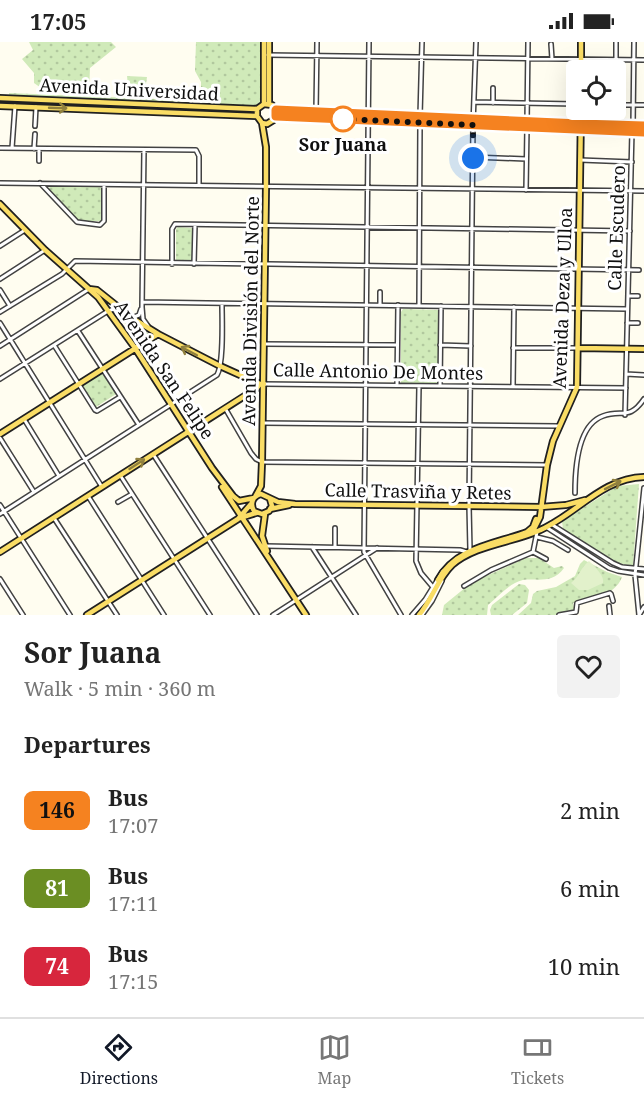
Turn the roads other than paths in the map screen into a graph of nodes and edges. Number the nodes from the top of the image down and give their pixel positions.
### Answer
1 (264, 42) edge
2 (269, 42) edge
3 (317, 42) edge
4 (369, 42) edge
5 (422, 42) edge
6 (476, 42) edge
7 (528, 42) edge
8 (581, 42) edge
9 (616, 42) edge
10 (634, 42) edge
11 (551, 44) dead end
12 (266, 55) junction
13 (316, 56) junction
14 (369, 56) junction
15 (422, 57) junction
16 (476, 58) junction
17 (528, 58) junction
18 (552, 59) junction
19 (581, 60) joint
20 (616, 60) edge
21 (626, 60) edge
22 (634, 60) junction
23 (644, 60) edge
24 (493, 88) dead end
25 (0, 98) edge
26 (474, 102) junction
27 (493, 103) junction
28 (267, 104) junction
29 (527, 104) junction
30 (566, 104) edge
31 (0, 105) edge
32 (626, 105) edge
33 (634, 105) junction
34 (644, 105) edge
35 (15, 106) junction
36 (36, 106) junction
37 (257, 109) junction
38 (316, 111) junction
39 (276, 113) junction
40 (368, 114) junction
41 (256, 116) junction
42 (420, 116) junction
43 (368, 120) junction
44 (580, 120) edge
45 (473, 122) junction
46 (262, 123) junction
47 (271, 123) junction
48 (420, 123) junction
49 (527, 124) junction
50 (35, 126) dead end
51 (644, 126) edge
52 (580, 127) junction
53 (632, 128) junction
54 (644, 132) edge
55 (35, 134) dead end
56 (266, 147) junction
57 (0, 148) edge
58 (12, 148) junction
59 (37, 149) junction
60 (144, 150) junction
61 (473, 158) junction
62 (526, 159) junction
63 (580, 160) junction
64 (39, 161) dead end
65 (632, 162) junction
66 (0, 183) edge
67 (40, 183) junction
68 (104, 184) junction
69 (143, 184) junction
70 (199, 185) junction
71 (266, 186) junction
72 (368, 188) junction
73 (420, 188) junction
74 (473, 189) junction
75 (526, 190) junction
76 (580, 190) junction
77 (632, 191) junction
78 (644, 191) edge
79 (0, 204) edge
80 (2, 211) edge
81 (195, 225) junction
82 (266, 226) junction
83 (368, 227) junction
84 (420, 227) junction
85 (472, 228) junction
86 (25, 230) junction
87 (579, 230) junction
88 (630, 231) junction
89 (0, 246) edge
90 (45, 250) junction
91 (142, 263) junction
92 (172, 264) junction
93 (194, 264) junction
94 (265, 265) junction
95 (367, 266) junction
96 (420, 267) junction
97 (472, 267) junction
98 (68, 269) junction
99 (579, 269) junction
100 (629, 270) junction
101 (639, 270) dead end
102 (0, 279) edge
103 (89, 289) junction
104 (0, 290) edge
105 (380, 292) dead end
106 (628, 296) junction
107 (638, 296) dead end
108 (222, 304) junction
109 (264, 304) junction
110 (142, 305) junction
111 (367, 305) junction
112 (380, 305) junction
113 (398, 305) junction
114 (10, 306) junction
115 (419, 306) junction
116 (441, 306) junction
117 (471, 306) junction
118 (514, 307) junction
119 (578, 308) junction
120 (627, 309) junction
121 (108, 311) junction
122 (0, 312) edge
123 (130, 316) junction
124 (627, 323) junction
125 (638, 323) dead end
126 (0, 324) edge
127 (78, 330) junction
128 (150, 330) junction
129 (158, 334) junction
130 (9, 340) junction
131 (264, 344) junction
132 (367, 344) junction
133 (54, 345) junction
134 (397, 345) junction
135 (440, 345) junction
136 (0, 346) edge
137 (471, 346) junction
138 (135, 348) junction
139 (513, 348) junction
140 (578, 348) junction
141 (644, 349) edge
142 (626, 350) junction
143 (24, 363) junction
144 (219, 366) junction
145 (103, 368) junction
146 (626, 374) junction
147 (644, 375) edge
148 (0, 379) edge
149 (78, 384) junction
150 (262, 384) junction
151 (366, 385) junction
152 (397, 385) junction
153 (418, 385) junction
154 (440, 386) junction
155 (471, 386) junction
156 (513, 387) junction
157 (576, 387) junction
158 (626, 388) junction
159 (120, 397) junction
160 (644, 399) edge
161 (49, 403) junction
162 (172, 404) junction
163 (225, 408) junction
164 (625, 415) junction
165 (24, 419) junction
166 (263, 423) junction
167 (366, 424) junction
168 (139, 425) junction
169 (418, 425) junction
170 (470, 425) junction
171 (558, 426) junction
172 (189, 431) junction
173 (0, 436) edge
174 (153, 454) junction
175 (85, 459) junction
176 (262, 462) junction
177 (365, 464) junction
178 (418, 464) junction
179 (470, 464) junction
180 (547, 465) junction
181 (212, 468) junction
182 (120, 475) junction
183 (262, 475) junction
184 (59, 476) junction
185 (644, 477) edge
186 (102, 487) junction
187 (644, 488) edge
188 (34, 492) junction
189 (132, 493) junction
190 (574, 493) dead end
191 (88, 496) junction
192 (268, 497) junction
193 (254, 499) junction
194 (585, 500) junction
195 (118, 502) dead end
196 (295, 504) junction
197 (0, 505) edge
198 (365, 505) junction
199 (540, 505) junction
200 (418, 506) junction
201 (469, 506) junction
202 (270, 509) junction
203 (2, 513) edge
204 (256, 513) junction
205 (265, 514) junction
206 (240, 517) junction
207 (54, 518) junction
208 (549, 526) junction
209 (335, 528) dead end
210 (534, 533) junction
211 (207, 538) junction
212 (21, 539) junction
213 (264, 546) junction
214 (312, 547) junction
215 (335, 547) junction
216 (364, 547) junction
217 (379, 547) junction
218 (416, 548) junction
219 (567, 550) dead end
220 (469, 551) junction
221 (0, 552) edge
222 (533, 552) junction
223 (365, 556) junction
224 (546, 559) dead end
225 (174, 560) junction
226 (272, 561) junction
227 (636, 569) junction
228 (644, 569) edge
229 (443, 574) junction
230 (635, 575) junction
231 (644, 575) edge
232 (331, 578) junction
233 (0, 579) edge
234 (141, 581) junction
235 (432, 586) junction
236 (464, 586) dead end
237 (297, 600) junction
238 (613, 601) dead end
239 (108, 602) junction
240 (609, 606) dead end
241 (644, 607) edge
242 (23, 615) edge
243 (70, 615) edge
244 (87, 615) edge
245 (117, 615) edge
246 (164, 615) edge
247 (210, 615) edge
248 (257, 615) edge
249 (273, 615) edge
250 (306, 615) edge
251 (356, 615) edge
252 (401, 615) edge
253 (417, 615) edge
254 (559, 615) edge
255 (610, 615) edge
256 (639, 615) edge

1 - 12 main road
2 - 12 main road
3 - 13 street
4 - 14 street
5 - 15 street
6 - 16 street
7 - 17 street
8 - 19 main road
9 - 20 street
10 - 22 street, Calle Escudero
11 - 18 street
12 - 13 street
12 - 28 main road
13 - 14 street
13 - 38 street
14 - 15 street
14 - 40 street
15 - 16 street
15 - 42 street
16 - 17 street
16 - 26 street
17 - 18 street
17 - 29 street
18 - 19 street
21 - 22 street
22 - 23 street
22 - 33 street, Calle Escudero
24 - 27 street
25 - 37 main road, Avenida Universidad
26 - 27 street
26 - 45 street
27 - 29 street
28 - 37 main road
28 - 39 main road
29 - 30 street
29 - 49 street
31 - 35 main road, Avenida Universidad
32 - 33 street
33 - 34 street
33 - 53 street, Calle Escudero
35 - 36 main road, Avenida Universidad
35 - 58 street
36 -> 41 main road, Avenida Universidad
36 - 50 street
37 - 41 main road
38 - 39 main road
38 - 40 main road
39 - 43 main road
39 - 47 main road
40 - 42 main road
40 - 43 street
41 - 46 main road
42 - 45 main road
43 - 48 main road
43 - 72 street
44 - 52 main road, Avenida Deza y Ulloa
45 - 48 main road
45 - 49 main road
45 - 61 street
46 - 47 main road
46 - 56 main road, Avenida División del Norte
47 - 56 main road, Avenida División del Norte
48 - 73 street
49 - 52 main road
49 - 62 street
51 - 53 main road
52 - 53 main road
52 - 63 main road, Avenida Deza y Ulloa
53 - 54 main road
53 - 65 street, Calle Escudero
55 - 59 street
56 - 71 main road, Avenida División del Norte
57 - 58 street
58 - 59 street
59 - 60 street
59 - 64 street
60 - 69 street
60 - 70 street
61 - 62 street
61 - 74 street
62 - 75 street
63 - 65 street
63 - 76 main road, Avenida Deza y Ulloa
65 - 77 street, Calle Escudero
66 - 67 street
67 - 68 street
67 - 68 street
68 - 69 street
69 - 70 street
69 - 91 street
70 - 71 street
71 - 72 street
71 - 82 main road, Avenida División del Norte
72 - 73 street
72 - 83 street
73 - 74 street
73 - 84 street
74 - 75 street
74 - 85 street
75 - 76 street
76 - 77 street
76 - 87 main road, Avenida Deza y Ulloa
77 - 78 street
77 - 88 street, Calle Escudero
79 - 80 main road
80 - 86 main road
81 - 82 street
81 - 92 street
81 - 93 street
82 - 83 street
82 - 94 main road, Avenida División del Norte
83 - 84 street
83 - 95 street
84 - 85 street
84 - 96 street
85 - 87 street
85 - 97 street
86 - 89 street
86 - 90 main road
87 - 88 street
87 - 99 main road, Avenida Deza y Ulloa
88 - 100 street, Calle Escudero
90 - 98 main road
90 - 102 street
91 - 92 street
91 - 98 street
91 - 110 street
92 - 93 street
93 - 94 street
94 - 95 street
94 - 109 main road, Avenida División del Norte
95 - 96 street
95 - 111 street
96 - 97 street
96 - 115 street
97 - 99 street
97 - 117 street
98 - 103 main road
98 - 114 street
99 - 100 street
99 - 119 main road, Avenida Deza y Ulloa
100 - 101 street
100 - 106 street, Calle Escudero
103 - 121 main road, Avenida San Felipe
103 - 123 main road
103 - 130 street
104 - 114 street
105 - 112 street
106 - 107 street
106 - 120 street, Calle Escudero
108 - 109 street
108 - 110 street
108 - 144 street
109 - 111 street
109 - 131 main road, Avenida División del Norte
110 - 123 street
110 - 128 street
111 - 112 street
111 - 132 street
112 - 113 street
113 - 115 street
113 - 134 street
114 - 122 street
115 - 116 street
116 - 117 street
116 - 135 street
117 - 118 street
117 - 137 street
118 - 119 street
118 - 139 street
119 - 120 street
119 - 140 main road, Avenida Deza y Ulloa
120 - 124 street, Calle Escudero
121 - 123 street
121 - 127 street
121 - 138 main road, Avenida San Felipe
123 - 128 main road
124 - 125 street
124 - 142 street, Calle Escudero
126 - 130 street
127 - 133 street
127 - 145 street
128 - 129 main road
129 - 138 main road
144 -> 129 main road
130 - 136 street
130 - 143 street
131 - 132 street
131 - 150 main road, Avenida División del Norte
132 - 134 street
132 - 151 street
133 - 143 street
133 - 149 street
134 - 152 street
135 - 137 street
135 - 154 street
137 - 155 street
138 - 145 main road
138 - 162 main road, Avenida San Felipe
139 - 140 street
139 - 156 street
140 - 142 main road
140 - 157 main road, Avenida Deza y Ulloa
141 - 142 main road
142 - 146 street, Calle Escudero
143 - 148 street
143 - 161 street
144 - 150 main road
144 - 162 street
145 - 149 main road
145 - 159 street
146 - 147 street
146 - 158 street, Calle Escudero
149 - 159 street
149 - 161 main road
150 - 151 street, Calle Antonio De Montes
150 - 163 main road, Calle Antonio De Montes
150 - 166 main road, Avenida División del Norte
151 - 152 street, Calle Antonio De Montes
151 - 167 street
152 - 153 street, Calle Antonio De Montes
153 - 154 street, Calle Antonio De Montes
153 - 169 street
154 - 155 street, Calle Antonio De Montes
155 - 156 street, Calle Antonio De Montes
155 - 170 street
156 - 157 street, Calle Antonio De Montes
157 - 158 street, Calle Antonio De Montes
157 - 171 main road, Avenida Deza y Ulloa
158 - 164 street, Calle Escudero
159 - 168 street
160 - 164 street
161 - 165 main road
161 - 175 street
162 - 168 street
162 - 172 main road, Avenida San Felipe
163 - 172 main road, Calle Antonio De Montes
163 - 176 street
164 - 190 street
165 - 173 main road
165 - 184 street
166 - 167 street
166 - 176 main road, Avenida División del Norte
167 - 169 street
167 - 177 street
168 - 175 street
169 - 170 street
169 - 178 street
170 - 171 street
170 - 179 street
171 - 180 main road, Avenida Deza y Ulloa
172 - 174 main road, Calle Antonio De Montes
172 - 181 main road, Avenida San Felipe
173 - 188 street
182 -> 174 main road, Calle Antonio De Montes
174 - 211 street
175 - 184 street
175 - 186 street
176 - 177 street
176 - 183 main road, Avenida División del Norte
177 - 178 street
177 - 198 street
178 - 179 street
178 - 200 street
179 - 180 street
179 - 201 street
180 - 199 main road, Avenida Deza y Ulloa
181 - 193 main road, Avenida San Felipe
181 - 206 main road, Avenida San Felipe
182 - 186 main road, Calle Antonio De Montes
182 - 189 street
183 - 192 main road, Avenida División del Norte
183 - 193 main road, Avenida División del Norte
184 - 188 street
194 -> 185 main road
186 - 191 main road, Calle Antonio De Montes
187 - 227 street
188 - 203 street
189 - 195 street
189 - 225 street
191 - 207 main road, Calle Antonio De Montes
191 - 234 street
192 - 193 main road
192 - 196 main road, Calle Trasviña y Retes
192 - 202 main road
193 - 204 main road
193 - 206 main road
194 - 199 main road, Calle Trasviña y Retes
194 - 208 main road
196 - 198 main road, Calle Trasviña y Retes
196 - 202 main road, Calle Trasviña y Retes
197 - 203 street
198 - 200 main road, Calle Trasviña y Retes
198 - 216 street
199 - 201 main road, Calle Trasviña y Retes
199 - 210 main road, Avenida Deza y Ulloa
200 - 201 main road, Calle Trasviña y Retes
200 - 218 street
201 - 220 street
202 - 205 main road
203 - 212 street
204 - 205 main road
204 - 206 main road
205 - 213 main road, Avenida San Felipe
206 - 211 main road
206 - 226 main road, Avenida San Felipe
207 - 212 main road, Calle Antonio De Montes
207 - 239 street
208 - 210 main road
208 - 227 street
208 - 230 street
209 - 215 street
210 - 219 street
210 - 220 main road
210 - 222 street
210 - 229 main road
211 - 225 main road
211 - 248 street
212 - 221 main road, Calle Antonio De Montes
212 - 243 street
213 - 214 street
213 - 226 main road, Avenida San Felipe
214 - 215 street
214 - 232 street
215 - 216 street
216 - 217 street
216 - 223 street
217 - 218 street
217 - 223 street
218 - 220 street
218 - 235 street
220 - 229 main road
222 - 224 street
222 - 236 street
223 - 232 street
223 - 252 street
225 - 234 main road
225 - 247 street
226 - 237 main road, Avenida San Felipe
227 - 228 street
227 - 230 street
229 - 235 street
229 - 253 main road
230 - 231 street
230 - 256 street
232 - 237 street
232 - 251 street
233 - 242 street
234 - 239 main road
234 - 246 street
235 - 253 street
237 - 249 street
237 - 250 main road, Avenida San Felipe
238 - 254 street
239 - 244 main road
239 - 245 street
240 - 255 street
241 - 256 street

